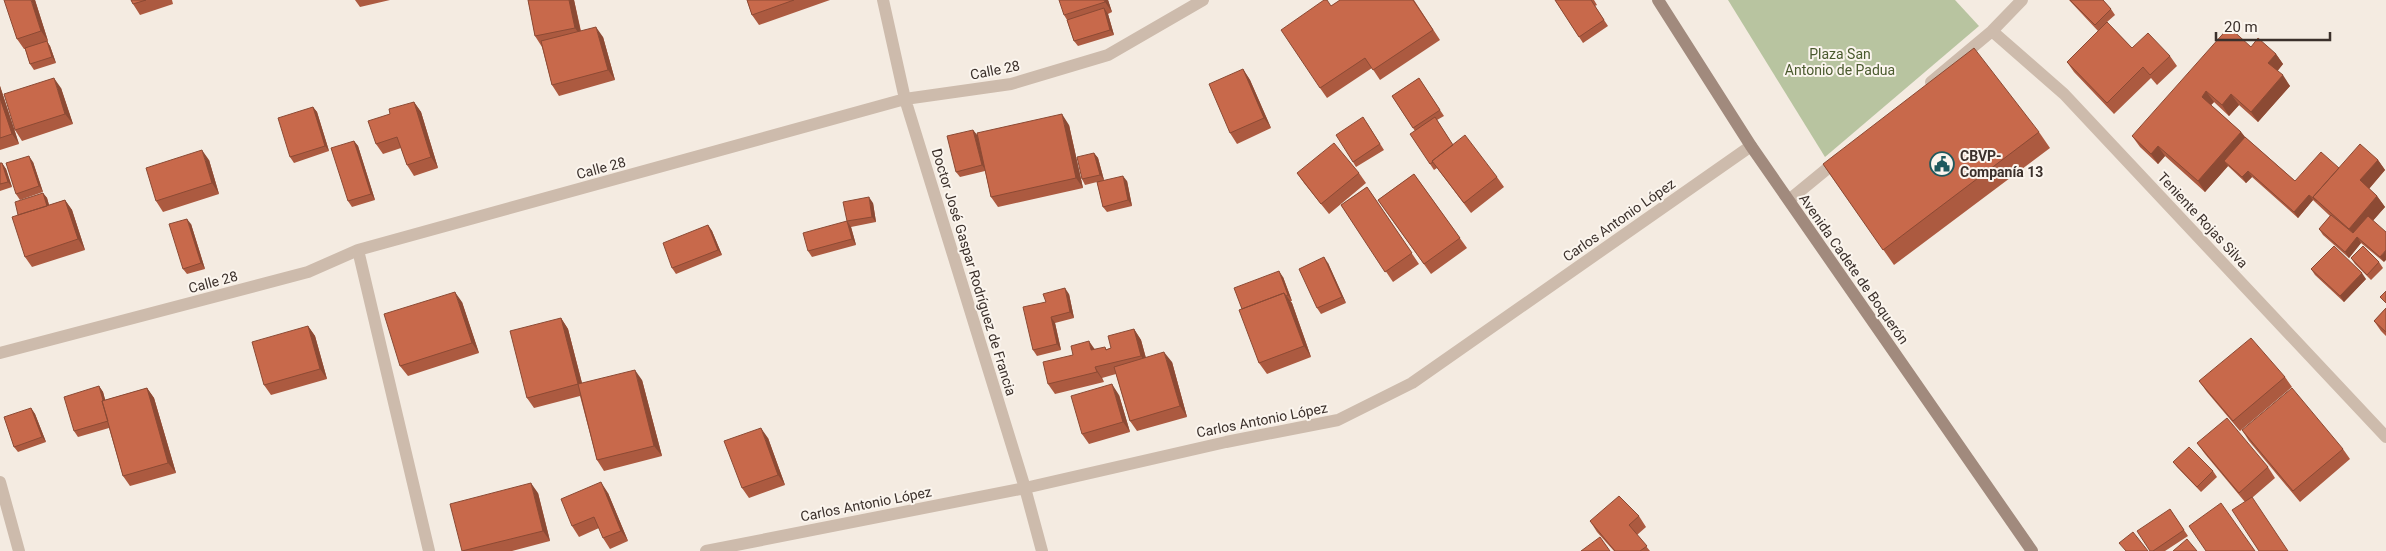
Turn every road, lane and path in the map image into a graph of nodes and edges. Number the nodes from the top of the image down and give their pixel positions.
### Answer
1 (882, 0) edge
2 (1203, 0) edge
3 (1658, 0) edge
4 (2022, 0) edge
5 (1992, 31) junction
6 (1924, 87) edge
7 (905, 99) junction
8 (1751, 146) junction
9 (1849, 150) edge
10 (1789, 200) junction
11 (358, 250) junction
12 (0, 353) edge
13 (2386, 437) edge
14 (0, 482) edge
15 (1025, 488) junction
16 (19, 551) edge
17 (429, 551) edge
18 (706, 551) edge
19 (1042, 551) edge
20 (2032, 551) edge

1 - 7 street, Doctor José Gaspar Rodríguez de Francia
2 - 7 street, Calle 28
3 - 8 main road, Avenida Cadete de Boquerón
4 - 5 street
5 - 6 street
5 - 13 street, Teniente Rojas Silva
7 - 11 street, Calle 28
7 - 15 street, Doctor José Gaspar Rodríguez de Francia
8 - 10 main road, Avenida Cadete de Boquerón
8 - 15 street, Carlos Antonio López
9 - 10 street
10 - 20 main road, Avenida Cadete de Boquerón
11 - 12 street, Calle 28
11 - 17 street
14 - 16 street
15 - 18 street, Carlos Antonio López
15 - 19 street, Doctor José Gaspar Rodríguez de Francia

